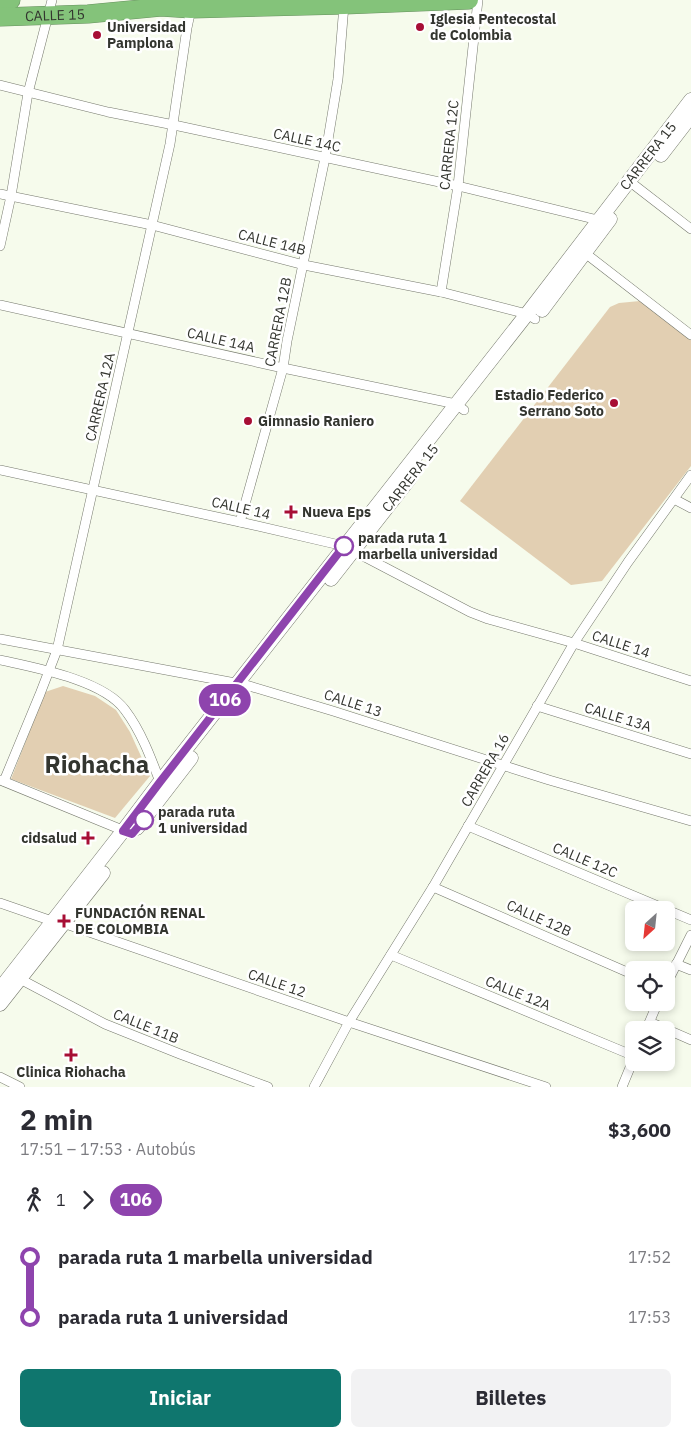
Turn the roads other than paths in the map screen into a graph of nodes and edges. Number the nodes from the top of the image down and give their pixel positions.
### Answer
1 (0, 0) edge
2 (11, 0) edge
3 (470, 0) edge
4 (478, 0) edge
5 (316, 3) edge
6 (162, 4) edge
7 (344, 5) junction
8 (50, 8) edge
9 (192, 10) junction
10 (0, 17) edge
11 (0, 85) edge
12 (28, 93) junction
13 (691, 100) edge
14 (691, 116) edge
15 (174, 125) junction
16 (325, 158) junction
17 (633, 184) junction
18 (458, 186) junction
19 (0, 194) edge
20 (11, 196) junction
21 (602, 223) junction
22 (152, 225) junction
23 (691, 229) edge
24 (0, 246) edge
25 (585, 253) junction
26 (304, 265) junction
27 (441, 292) junction
28 (0, 305) edge
29 (531, 316) junction
30 (129, 333) junction
31 (691, 335) edge
32 (283, 368) junction
33 (460, 407) junction
34 (0, 470) edge
35 (691, 475) edge
36 (92, 490) junction
37 (674, 499) junction
38 (691, 508) edge
39 (240, 522) junction
40 (349, 548) junction
41 (0, 639) edge
42 (574, 643) junction
43 (57, 650) junction
44 (0, 660) edge
45 (48, 671) junction
46 (691, 681) edge
47 (242, 685) junction
48 (537, 706) junction
49 (691, 754) edge
50 (504, 766) junction
51 (2, 781) edge
52 (160, 782) junction
53 (691, 821) edge
54 (468, 826) junction
55 (128, 833) junction
56 (434, 887) junction
57 (0, 903) edge
58 (691, 920) edge
59 (58, 922) junction
60 (691, 935) edge
61 (391, 955) junction
62 (676, 964) joint
63 (691, 970) edge
64 (625, 971) edge
65 (20, 979) junction
66 (0, 989) edge
67 (0, 1004) edge
68 (349, 1022) junction
69 (675, 1035) edge
70 (691, 1040) edge
71 (625, 1053) edge
72 (628, 1071) edge
73 (0, 1077) edge
74 (20, 1087) edge
75 (268, 1087) edge
76 (314, 1087) edge
77 (546, 1087) edge
78 (622, 1087) edge

1 - 2 highway, CALLE 15
3 - 7 highway, CALLE 15
4 - 18 street, CARRERA 12C
5 - 7 highway, CALLE 15
5 - 9 highway, CALLE 15
6 - 8 highway, CALLE 15
6 - 9 highway, CALLE 15
7 - 16 street, CARRERA 12B
8 - 10 highway, CALLE 15
8 - 12 street
9 - 15 street, CARRERA 12A
11 - 12 street, CALLE 14C
12 - 15 street, CALLE 14C
12 - 20 street
13 - 17 main road, CARRERA 15
14 - 17 main road, CARRERA 15
15 - 16 street, CALLE 14C
15 - 22 street, CARRERA 12A
16 - 18 street, CALLE 14C
16 - 26 street, CARRERA 12B
17 - 21 main road, CARRERA 15
17 - 23 street
18 - 21 street, CALLE 14C
18 - 27 street, CARRERA 12C
19 - 20 street, CALLE 14B
20 - 22 street, CALLE 14B
20 - 24 street
21 - 25 main road, CARRERA 15
21 - 29 main road, CARRERA 15
22 - 26 street, CALLE 14B
22 - 30 street, CARRERA 12A
25 - 29 main road, CARRERA 15
25 - 31 street
26 - 27 street, CALLE 14B
26 - 32 street, CARRERA 12B
27 - 29 street, CALLE 14B
28 - 30 street, CALLE 14A
29 - 33 main road, CARRERA 15
30 - 32 street, CALLE 14A
30 - 36 street, CARRERA 12A
32 - 33 street, CALLE 14A
32 - 39 street, CARRERA 12B
33 - 40 main road, CARRERA 15
34 - 36 street, CALLE 14
35 - 37 street, CARRERA 16
36 - 39 street, CALLE 14
36 - 43 street, CARRERA 12A
37 - 38 street
37 - 42 street, CARRERA 16
39 - 40 street, CALLE 14
40 - 42 street, CALLE 14
40 - 47 main road, CARRERA 15
41 - 43 street, CALLE 13
42 - 46 street, CALLE 14
42 - 48 street, CARRERA 16
43 - 45 street, CARRERA 12A
43 - 47 street, CALLE 13
44 - 45 street
45 - 51 street, CARRERA 12A
45 - 52 street
47 - 50 street, CALLE 13
47 - 52 main road, CARRERA 15
47 - 55 main road, CARRERA 15
48 - 49 street, CALLE 13A
48 - 50 street, CARRERA 16
50 - 53 street, CALLE 13
50 - 54 street, CARRERA 16
51 - 55 street
52 - 55 main road, CARRERA 15
54 - 56 street, CARRERA 16
54 - 58 street, CALLE 12C
55 - 59 main road, CARRERA 15
56 - 61 street, CARRERA 16
56 - 64 street, CALLE 12B
57 - 59 street, CALLE 12
59 - 65 main road, CARRERA 15
59 - 66 main road
59 - 68 street, CALLE 12
60 - 62 street
61 - 68 street, CARRERA 16
61 - 71 street, CALLE 12A
62 - 63 street
65 - 67 main road, CARRERA 15
65 - 75 street, CALLE 11B
68 - 76 street, CARRERA 16
68 - 77 street, CALLE 12
69 - 70 street
72 - 78 street
73 - 74 street

